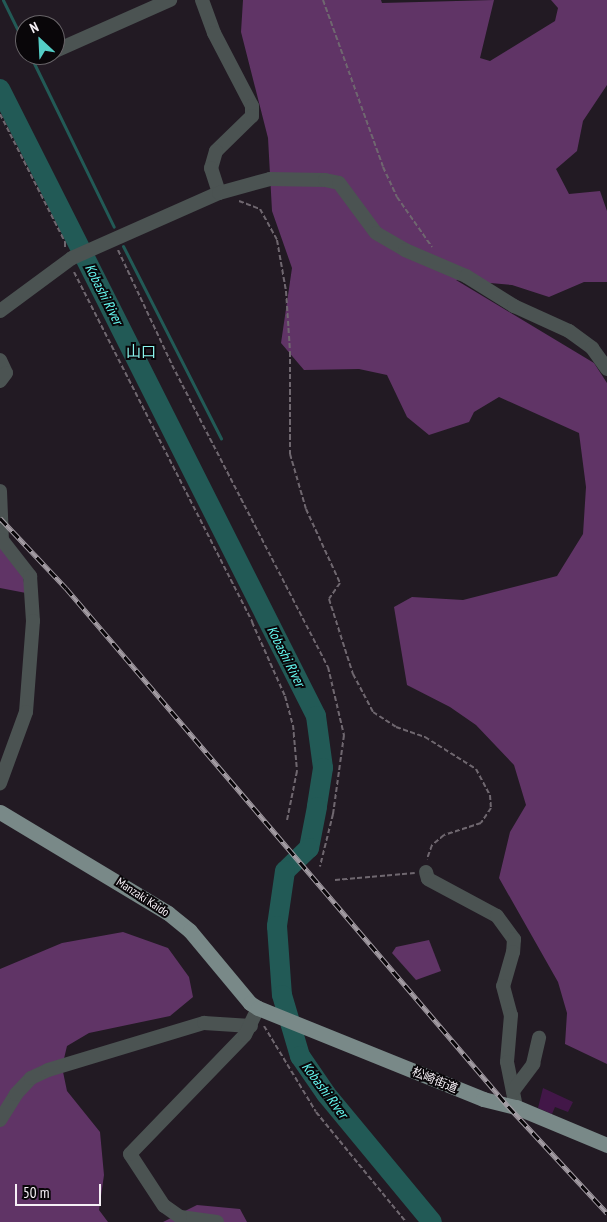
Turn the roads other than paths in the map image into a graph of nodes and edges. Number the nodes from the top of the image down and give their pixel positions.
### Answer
1 (170, 0) edge
2 (202, 0) edge
3 (65, 46) edge
4 (219, 193) junction
5 (0, 311) edge
6 (0, 360) edge
7 (607, 369) edge
8 (0, 381) edge
9 (0, 491) edge
10 (0, 783) edge
11 (0, 812) edge
12 (426, 872) road end
13 (257, 1015) junction
14 (539, 1038) dead end
15 (513, 1092) junction
16 (516, 1107) junction
17 (0, 1120) edge
18 (607, 1145) edge
19 (217, 1222) edge

1 - 3 street
2 - 4 street
4 - 5 street
4 - 7 street
6 - 8 street
9 - 10 street
11 - 13 main road, Manzaki Kaido
12 - 15 street
13 - 16 main road, 松崎街道
13 - 17 street
13 - 19 street
14 - 15 street
15 - 16 street
16 - 18 main road, 松崎街道

